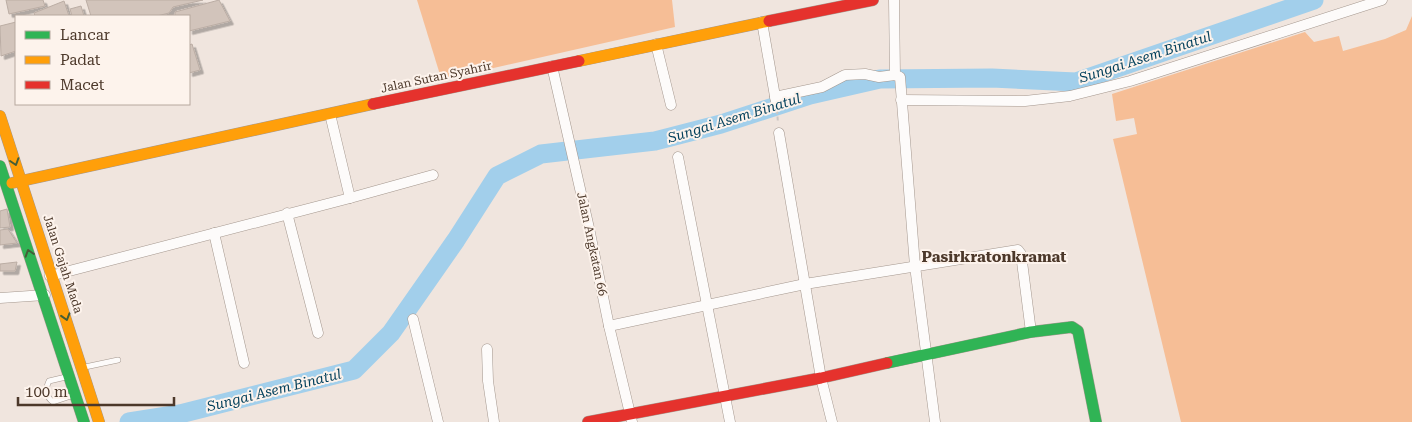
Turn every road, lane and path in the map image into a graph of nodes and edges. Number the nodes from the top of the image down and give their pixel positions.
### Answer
1 (872, 0) edge
2 (894, 0) edge
3 (1382, 0) edge
4 (822, 5) edge
5 (762, 22) junction
6 (656, 44) junction
7 (552, 66) junction
8 (898, 76) junction
9 (901, 99) junction
10 (776, 100) junction
11 (671, 105) dead end
12 (330, 114) junction
13 (0, 116) edge
14 (779, 133) joint
15 (678, 157) dead end
16 (0, 166) edge
17 (433, 175) dead end
18 (22, 181) junction
19 (6, 184) junction
20 (350, 198) junction
21 (288, 213) junction
22 (214, 233) junction
23 (915, 266) junction
24 (53, 276) junction
25 (38, 280) junction
26 (805, 284) junction
27 (58, 294) junction
28 (42, 296) junction
29 (0, 298) edge
30 (707, 306) junction
31 (413, 318) dead end
32 (609, 326) junction
33 (1030, 332) junction
34 (318, 333) dead end
35 (486, 349) dead end
36 (925, 355) junction
37 (118, 360) dead end
38 (244, 363) dead end
39 (82, 368) junction
40 (69, 376) junction
41 (821, 378) junction
42 (76, 396) junction
43 (725, 397) junction
44 (630, 418) edge
45 (84, 422) edge
46 (99, 422) edge
47 (438, 422) edge
48 (494, 422) edge
49 (588, 422) edge
50 (730, 422) edge
51 (832, 422) edge
52 (935, 422) edge
53 (1096, 422) edge

1 - 4 main road, Jalan Sutan Syahrir
2 - 8 street
3 - 9 street
4 - 5 main road, Jalan Sutan Syahrir
5 - 6 main road, Jalan Sutan Syahrir
5 - 10 street
6 - 7 main road, Jalan Sutan Syahrir
6 - 11 street
7 - 12 main road, Jalan Sutan Syahrir
7 - 32 street, Jalan Angkatan 66
8 - 9 street
8 - 10 street
9 - 23 street
10 - 14 path
12 - 18 main road, Jalan Sutan Syahrir
12 - 20 street
13 -> 18 main road, Jalan Gajah Mada
14 - 26 street
15 - 30 street
16 - 19 main road
17 - 20 street
18 - 19 main road, Jalan Sutan Syahrir
18 - 24 main road, Jalan Gajah Mada
25 -> 19 main road
20 - 21 street
21 - 22 street
21 - 34 street
22 - 24 street
22 - 38 street
23 - 26 street
23 - 33 street
23 - 36 street
24 - 25 street
24 - 27 main road, Jalan Gajah Mada
25 - 28 main road
26 - 30 street
26 - 41 street
27 - 28 street
27 -> 39 main road, Jalan Gajah Mada
28 - 29 street
28 - 40 main road
30 - 32 street
30 - 43 street
31 - 47 street
32 - 44 street, Jalan Angkatan 66
33 - 36 main road
33 - 53 main road
35 - 48 street
36 - 41 main road
36 - 52 street
37 - 39 lane
39 - 46 main road, Jalan Gajah Mada
40 - 42 main road
40 - 42 lane
41 - 43 main road
41 - 51 street
42 - 45 main road
43 - 44 main road
43 - 50 street
44 - 49 main road

